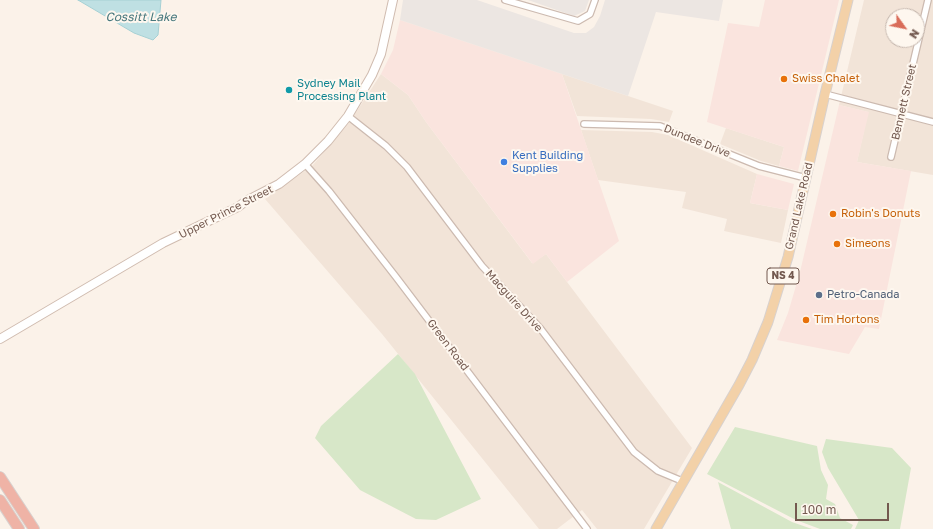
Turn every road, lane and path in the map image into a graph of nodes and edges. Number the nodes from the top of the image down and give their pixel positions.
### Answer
1 (393, 0) edge
2 (505, 0) edge
3 (595, 0) edge
4 (848, 0) edge
5 (928, 0) edge
6 (825, 94) junction
7 (902, 114) junction
8 (348, 116) junction
9 (933, 122) edge
10 (584, 124) dead end
11 (891, 157) dead end
12 (305, 164) junction
13 (806, 178) junction
14 (0, 339) edge
15 (0, 477) edge
16 (682, 481) junction
17 (0, 500) edge
18 (19, 529) edge
19 (34, 529) edge
20 (588, 529) edge
21 (656, 529) edge

1 - 8 street, Upper Prince Street
2 - 3 street
4 - 6 main road, Grand Lake Road / NS 4
5 - 7 street, Bennett Street
6 - 7 street
6 - 13 main road, Grand Lake Road / NS 4
7 - 9 street
7 - 11 street, Bennett Street
8 - 12 street, Upper Prince Street
8 - 16 street, Macguire Drive
10 - 13 street, Dundee Drive
12 - 14 street, Upper Prince Street
12 - 20 street, Green Road
13 - 16 main road, Grand Lake Road / NS 4
15 - 19 highway
16 - 21 main road, Grand Lake Road / NS 4
17 - 18 highway

